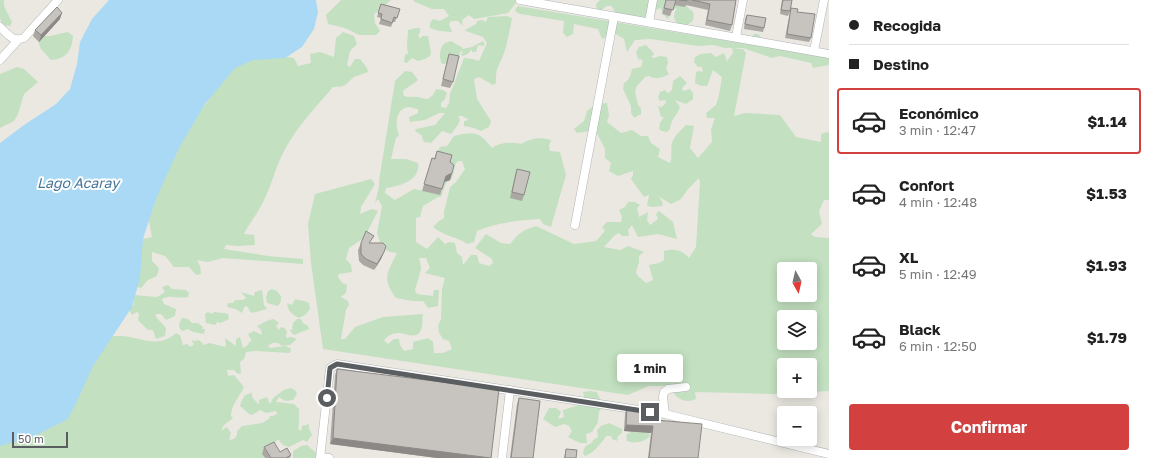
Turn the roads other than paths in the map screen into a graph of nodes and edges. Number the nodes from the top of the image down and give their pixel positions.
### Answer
1 (58, 0) edge
2 (520, 0) edge
3 (653, 0) edge
4 (743, 0) edge
5 (824, 0) edge
6 (559, 3) edge
7 (614, 17) junction
8 (649, 22) junction
9 (0, 27) edge
10 (736, 37) junction
11 (18, 40) junction
12 (814, 51) junction
13 (829, 54) edge
14 (0, 60) edge
15 (575, 225) dead end
16 (686, 387) dead end
17 (510, 390) junction
18 (665, 414) junction
19 (829, 454) edge
20 (323, 458) edge
21 (502, 458) edge

1 - 11 street
2 - 6 street
3 - 8 street
4 - 10 street
5 - 12 street
6 - 7 street
7 - 8 street
7 - 15 street
8 - 10 street
9 - 11 street
10 - 12 street
11 - 14 street
12 - 13 street
16 - 18 street
17 - 18 street
17 - 20 street
17 - 21 street
18 - 19 street

